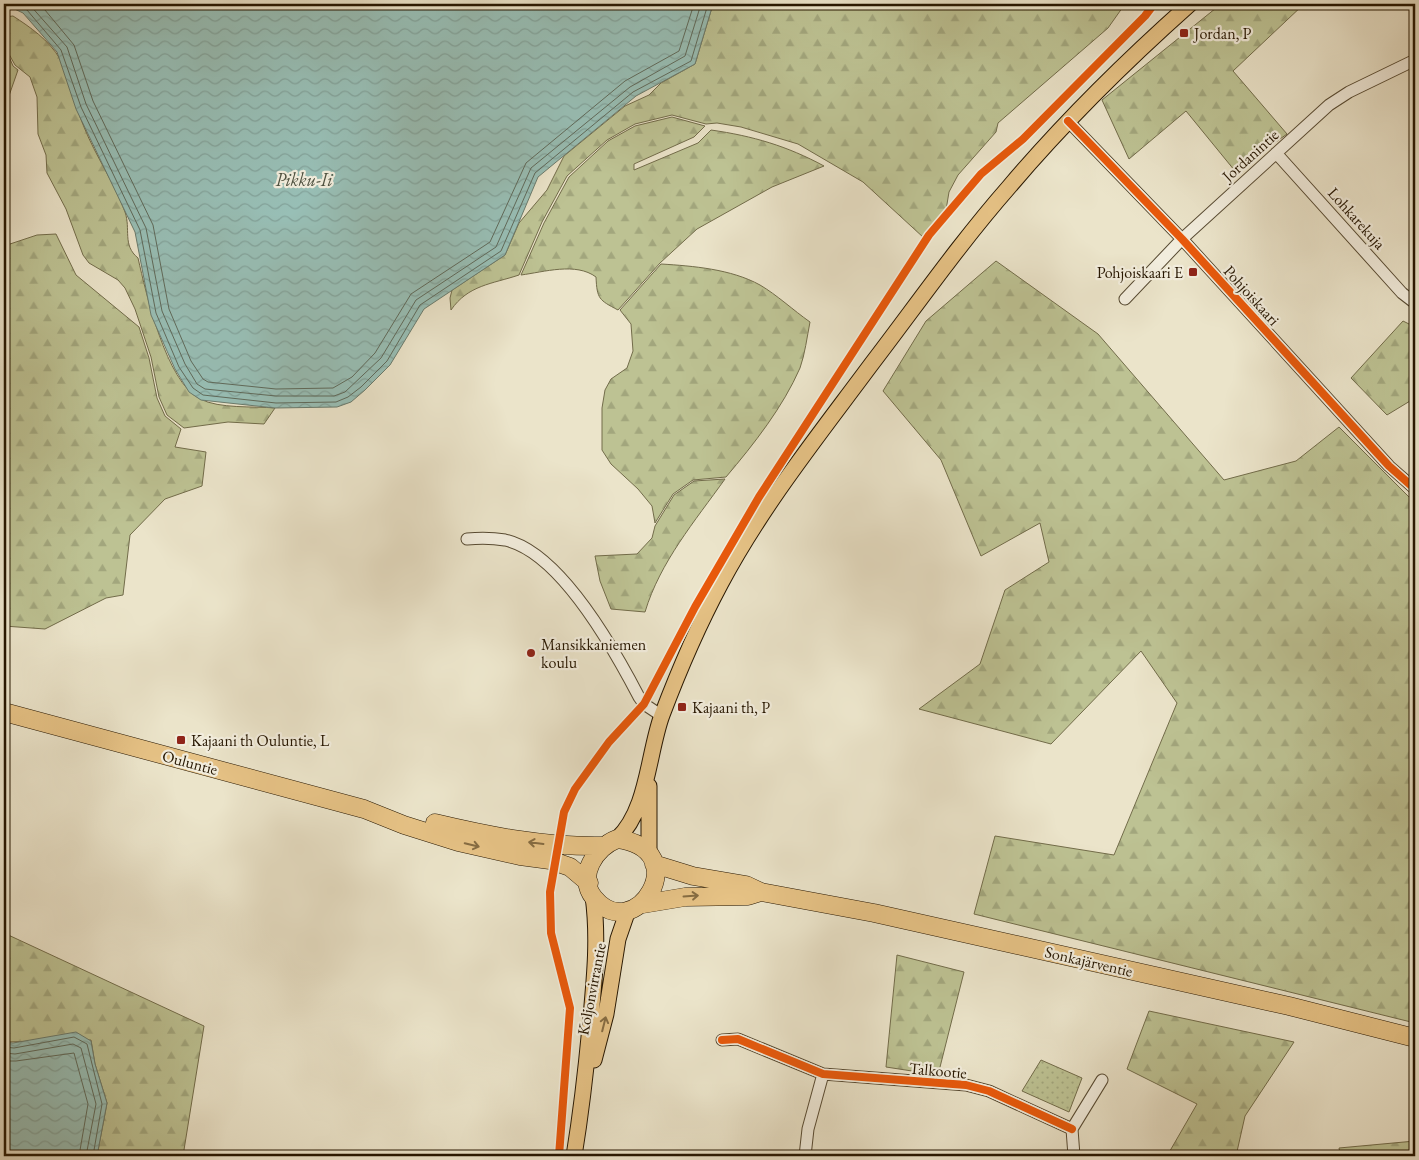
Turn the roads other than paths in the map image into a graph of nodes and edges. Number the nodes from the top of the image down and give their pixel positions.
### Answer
1 (1190, 4) edge
2 (1415, 60) edge
3 (1068, 121) junction
4 (1276, 154) junction
5 (1182, 238) junction
6 (1125, 299) dead end
7 (1415, 303) edge
8 (1415, 489) edge
9 (467, 539) dead end
10 (4, 712) edge
11 (662, 716) junction
12 (649, 768) junction
13 (377, 813) junction
14 (609, 842) junction
15 (652, 858) junction
16 (591, 890) junction
17 (761, 892) junction
18 (636, 907) junction
19 (1415, 1038) edge
20 (722, 1040) dead end
21 (823, 1074) junction
22 (1102, 1080) dead end
23 (583, 1105) junction
24 (1072, 1129) junction
25 (574, 1156) edge
26 (805, 1156) edge
27 (1074, 1156) edge

1 - 3 main road
2 - 4 street, Jordanintie
3 - 5 street, Pohjoiskaari
3 - 11 main road
4 - 5 street, Jordanintie
4 - 7 street, Lohkarekuja
5 - 6 street, Jordanintie
5 - 8 street, Pohjoiskaari
9 - 11 street
10 - 13 highway, Ouluntie
11 - 12 main road
12 - 14 main road
12 - 15 main road
14 -> 13 highway, Ouluntie
13 -> 16 highway, Ouluntie
14 - 15 highway
14 - 16 highway
15 - 17 highway, Sonkajärventie
15 - 18 highway
16 - 18 highway
16 - 23 main road, Koljonvirrantie
18 -> 17 highway, Sonkajärventie
17 - 19 highway, Sonkajärventie
23 -> 18 main road, Koljonvirrantie
20 - 21 street, Talkootie
21 - 24 street, Talkootie
21 - 26 street
22 - 24 street
23 - 25 main road, Koljonvirrantie
24 - 27 street

